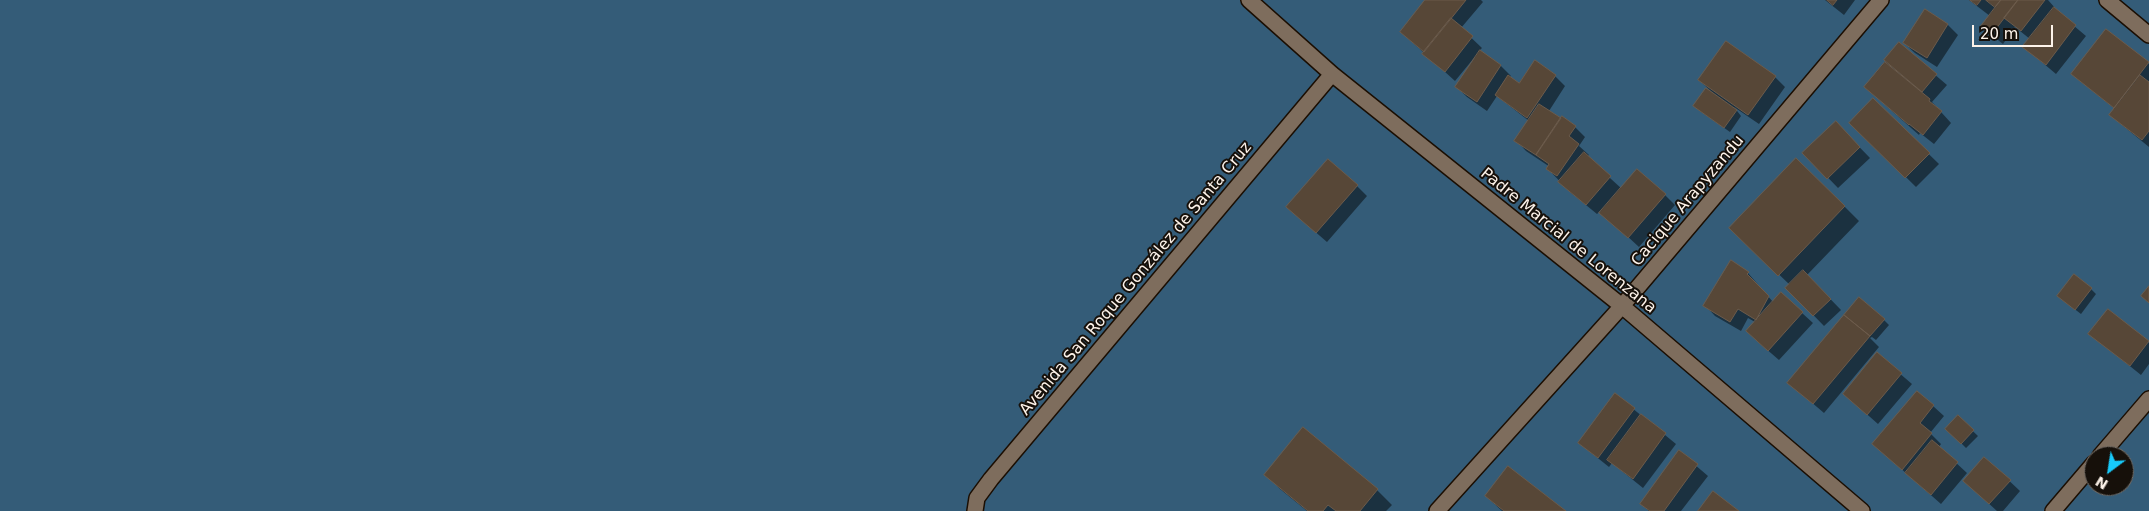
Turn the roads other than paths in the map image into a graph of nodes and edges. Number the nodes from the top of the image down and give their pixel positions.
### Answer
1 (1249, 0) edge
2 (1881, 0) edge
3 (2107, 0) edge
4 (2149, 35) edge
5 (1332, 74) junction
6 (1622, 306) junction
7 (2149, 399) edge
8 (2109, 446) edge
9 (2084, 475) edge
10 (975, 511) edge
11 (1437, 511) edge
12 (1862, 511) edge
13 (2053, 511) edge

1 - 5 street, Padre Marcial de Lorenzana
2 - 6 street, Cacique Arapyzandu
3 - 4 street
5 - 6 street, Padre Marcial de Lorenzana
5 - 10 street, Avenida San Roque González de Santa Cruz
6 - 11 street, Cacique Arapyzandu
6 - 12 street, Padre Marcial de Lorenzana
7 - 8 street
9 - 13 street

